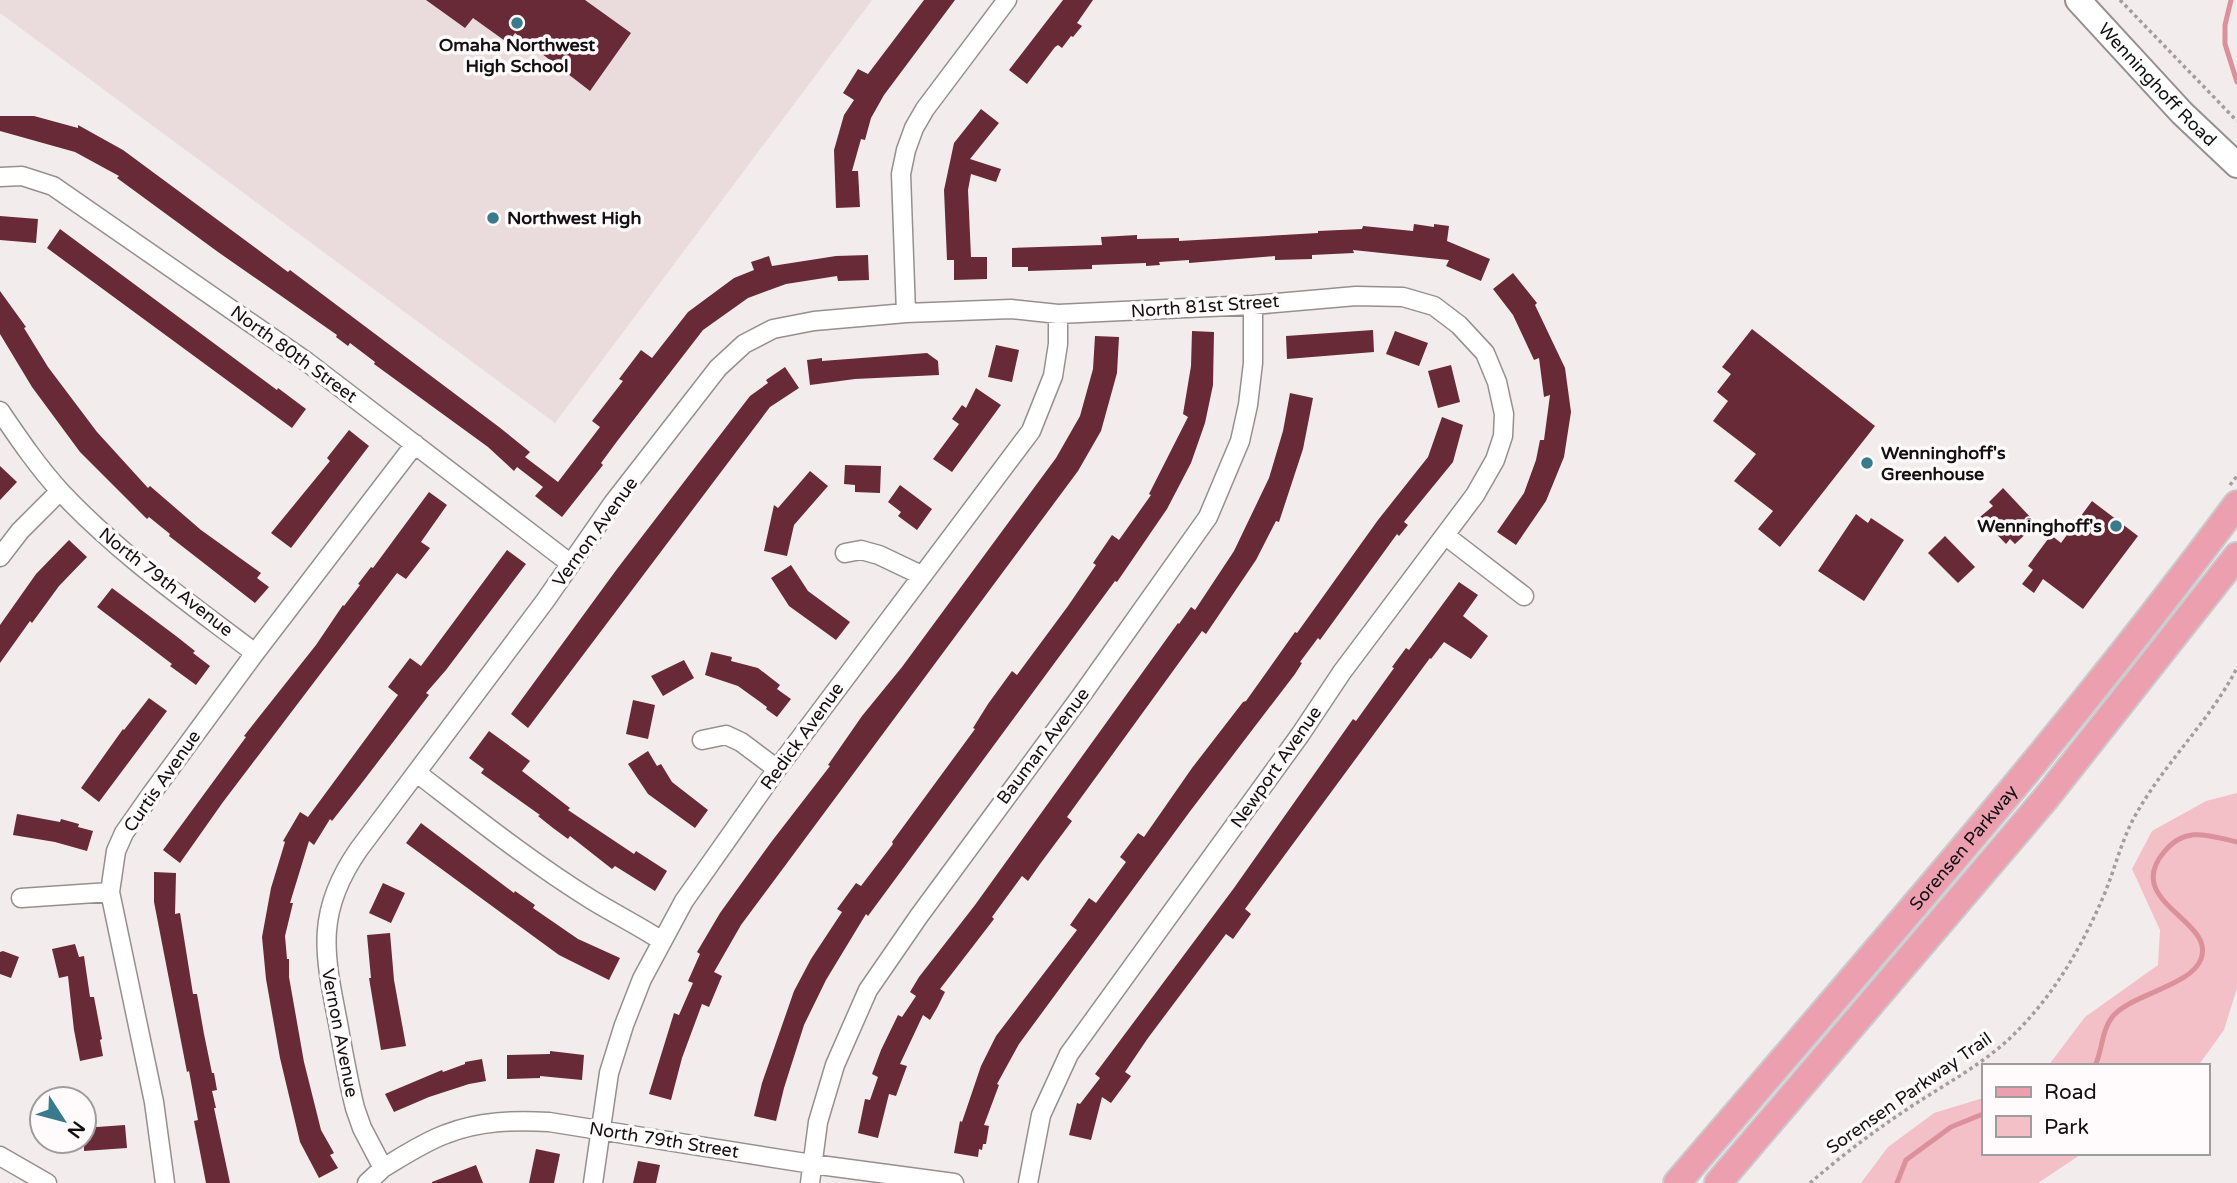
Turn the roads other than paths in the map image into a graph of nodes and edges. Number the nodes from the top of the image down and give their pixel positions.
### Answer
1 (1007, 0) edge
2 (2078, 0) edge
3 (2237, 165) edge
4 (0, 177) edge
5 (1254, 305) junction
6 (906, 313) junction
7 (1058, 314) junction
8 (1485, 353) joint
9 (0, 411) edge
10 (415, 444) junction
11 (60, 491) junction
12 (2237, 504) edge
13 (1446, 536) junction
14 (845, 553) dead end
15 (2237, 556) edge
16 (0, 557) edge
17 (571, 564) junction
18 (921, 575) junction
19 (1524, 596) dead end
20 (255, 653) junction
21 (702, 740) dead end
22 (777, 769) junction
23 (417, 773) junction
24 (110, 892) junction
25 (21, 898) dead end
26 (662, 941) junction
27 (601, 1131) junction
28 (0, 1156) edge
29 (812, 1164) junction
30 (383, 1168) junction
31 (47, 1183) edge
32 (165, 1183) edge
33 (367, 1183) edge
34 (593, 1183) edge
35 (810, 1183) edge
36 (954, 1183) edge
37 (1028, 1183) edge
38 (1677, 1183) edge
39 (1718, 1183) edge

1 - 6 street
2 - 3 street, Wenninghoff Road
4 - 10 street, North 80th Street
5 - 7 street, North 81st Street
5 - 8 street, North 81st Street
5 - 29 street, Bauman Avenue
6 - 7 street, North 81st Street
6 - 17 street, Vernon Avenue
7 - 18 street, Redick Avenue
8 - 13 street, Newport Avenue
9 - 11 street, North 79th Avenue
10 - 17 street, North 80th Street
10 - 20 street, Curtis Avenue
11 - 16 street
11 - 20 street, North 79th Avenue
12 - 38 main road, Sorensen Parkway
13 - 19 street
13 - 37 street, Newport Avenue
14 - 18 street
15 - 39 main road, Sorensen Parkway
17 - 23 street, Vernon Avenue
18 - 22 street, Redick Avenue
20 - 24 street, Curtis Avenue
21 - 22 street
22 - 26 street, Redick Avenue
23 - 26 street
23 - 30 street, Vernon Avenue
24 - 25 street
24 - 32 street, Curtis Avenue
26 - 27 street, Redick Avenue
27 - 29 street, North 79th Street
27 - 30 street, North 79th Street
27 - 34 street, Redick Avenue
28 - 31 street
29 - 35 street, Bauman Avenue
29 - 36 street, North 79th Street
30 - 33 street

